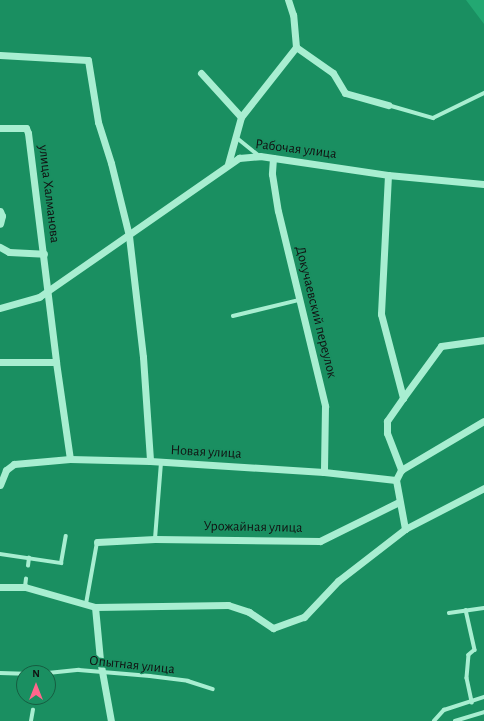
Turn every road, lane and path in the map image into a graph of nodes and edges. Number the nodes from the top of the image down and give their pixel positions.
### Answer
1 (288, 0) edge
2 (296, 47) junction
3 (0, 55) edge
4 (202, 73) dead end
5 (484, 93) edge
6 (388, 105) joint
7 (241, 117) junction
8 (0, 128) edge
9 (236, 137) junction
10 (260, 156) junction
11 (273, 158) junction
12 (228, 164) junction
13 (388, 175) junction
14 (484, 184) edge
15 (0, 212) edge
16 (0, 224) edge
17 (129, 236) junction
18 (0, 247) edge
19 (44, 254) junction
20 (48, 290) junction
21 (299, 300) junction
22 (0, 308) edge
23 (233, 316) dead end
24 (484, 340) edge
25 (0, 362) edge
26 (56, 362) junction
27 (403, 398) junction
28 (484, 421) edge
29 (70, 459) junction
30 (150, 461) junction
31 (161, 462) junction
32 (401, 470) junction
33 (324, 472) junction
34 (396, 480) junction
35 (0, 485) edge
36 (484, 488) edge
37 (399, 502) junction
38 (405, 529) junction
39 (66, 536) dead end
40 (155, 539) junction
41 (97, 542) joint
42 (0, 554) edge
43 (29, 558) junction
44 (28, 566) dead end
45 (26, 579) dead end
46 (0, 587) edge
47 (25, 587) junction
48 (86, 604) junction
49 (95, 607) junction
50 (484, 608) edge
51 (466, 610) junction
52 (449, 613) dead end
53 (56, 672) edge
54 (0, 673) edge
55 (104, 673) junction
56 (16, 674) edge
57 (213, 689) dead end
58 (484, 697) edge
59 (472, 702) junction
60 (33, 710) dead end
61 (484, 712) edge
62 (31, 721) edge
63 (111, 721) edge
64 (434, 721) edge
65 (455, 721) edge

1 - 2 street
2 - 6 street
2 - 7 street
3 - 17 street
4 - 7 street
5 - 6 lane
7 - 9 street
8 - 19 street, улица Халманова
9 - 10 lane
9 - 12 street
10 - 11 street, Рабочая улица
10 - 12 street, Рабочая улица
11 - 13 street, Рабочая улица
11 - 21 street, Докучаевский переулок
12 - 17 street, Рабочая улица
13 - 14 street, Рабочая улица
13 - 27 street
15 - 16 street
17 - 20 street, Рабочая улица
17 - 30 street
18 - 19 street
19 - 20 street, улица Халманова
20 - 22 street, Рабочая улица
20 - 26 street, улица Халманова
21 - 23 lane
21 - 33 street, Докучаевский переулок
24 - 27 street
25 - 26 street
26 - 29 street, улица Халманова
27 - 32 street
28 - 32 street
29 - 30 street, Новая улица
29 - 35 street, Новая улица
30 - 31 street, Новая улица
31 - 33 street, Новая улица
31 - 40 lane
32 - 34 street
33 - 34 street, Новая улица
34 - 37 street
36 - 38 street
37 - 38 street
37 - 40 street, Урожайная улица
38 - 49 street
39 - 43 lane
40 - 41 street, Урожайная улица
41 - 48 lane
42 - 43 lane
43 - 44 lane
45 - 47 lane
46 - 47 street
47 - 48 street
48 - 49 street
49 - 55 street
50 - 51 lane
51 - 52 lane
51 - 59 lane
53 - 55 lane, Опытная улица
54 - 56 lane
55 - 57 lane, Опытная улица
55 - 63 street
58 - 59 lane
59 - 64 lane
60 - 62 lane
61 - 65 lane

